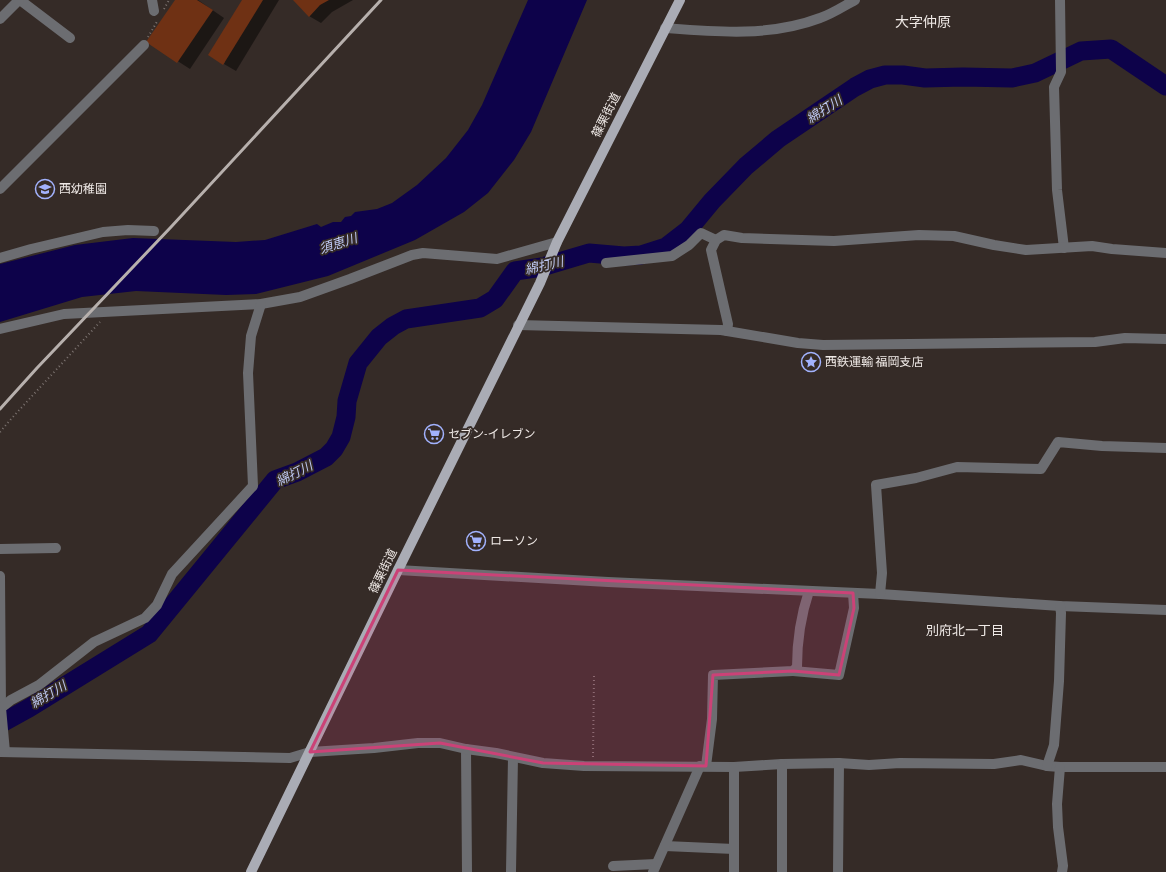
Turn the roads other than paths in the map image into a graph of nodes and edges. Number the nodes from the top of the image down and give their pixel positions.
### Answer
1 (19, 0) edge
2 (152, 0) edge
3 (680, 0) edge
4 (855, 0) edge
5 (1060, 0) edge
6 (158, 14) road end
7 (0, 19) edge
8 (665, 28) junction
9 (70, 38) dead end
10 (144, 45) road end
11 (0, 189) edge
12 (154, 231) dead end
13 (716, 240) junction
14 (557, 242) junction
15 (1064, 248) junction
16 (1166, 253) edge
17 (0, 258) edge
18 (606, 264) dead end
19 (261, 304) junction
20 (518, 325) junction
21 (0, 329) edge
22 (727, 331) junction
23 (1166, 339) edge
24 (1166, 448) edge
25 (56, 548) dead end
26 (0, 549) edge
27 (398, 570) junction
28 (0, 576) edge
29 (809, 591) junction
30 (853, 593) junction
31 (880, 594) junction
32 (1060, 606) junction
33 (1166, 610) edge
34 (793, 671) junction
35 (2, 712) junction
36 (466, 749) junction
37 (3, 752) edge
38 (310, 752) junction
39 (513, 757) junction
40 (839, 763) junction
41 (782, 764) junction
42 (703, 766) junction
43 (1047, 766) junction
44 (734, 767) junction
45 (1060, 767) junction
46 (1166, 767) edge
47 (665, 846) junction
48 (734, 849) junction
49 (613, 866) dead end
50 (655, 868) edge
51 (251, 872) edge
52 (467, 872) edge
53 (511, 872) edge
54 (734, 872) edge
55 (782, 872) edge
56 (838, 872) edge
57 (1062, 872) edge

1 - 7 street
1 - 9 street
2 - 6 street
3 - 8 main road, 篠栗街道
4 - 8 street
5 - 15 street
8 - 14 main road, 篠栗街道
10 - 11 street
12 - 17 street
13 - 15 street
13 - 18 street
13 - 22 street
14 - 19 street
14 - 20 main road, 篠栗街道
15 - 16 street
19 - 21 street
19 - 35 street
20 - 22 street
20 - 27 main road, 篠栗街道
22 - 23 street
24 - 31 street
25 - 26 street
27 - 29 street
27 - 38 main road, 篠栗街道
28 - 35 street
29 - 30 street
29 - 34 street
30 - 31 street
30 - 34 street
31 - 32 street
32 - 33 street
32 - 43 street
34 - 42 street
35 - 37 street
36 - 38 street
36 - 39 street
36 - 52 street
37 - 38 street
38 - 51 main road, 篠栗街道
39 - 42 street
39 - 53 street
40 - 41 street
40 - 43 street
40 - 56 street
41 - 44 street
41 - 55 street
42 - 44 street
42 - 47 street
43 - 45 street
44 - 48 street
45 - 46 street
45 - 57 street
47 - 48 street
47 - 50 street
48 - 54 street
49 - 50 street

